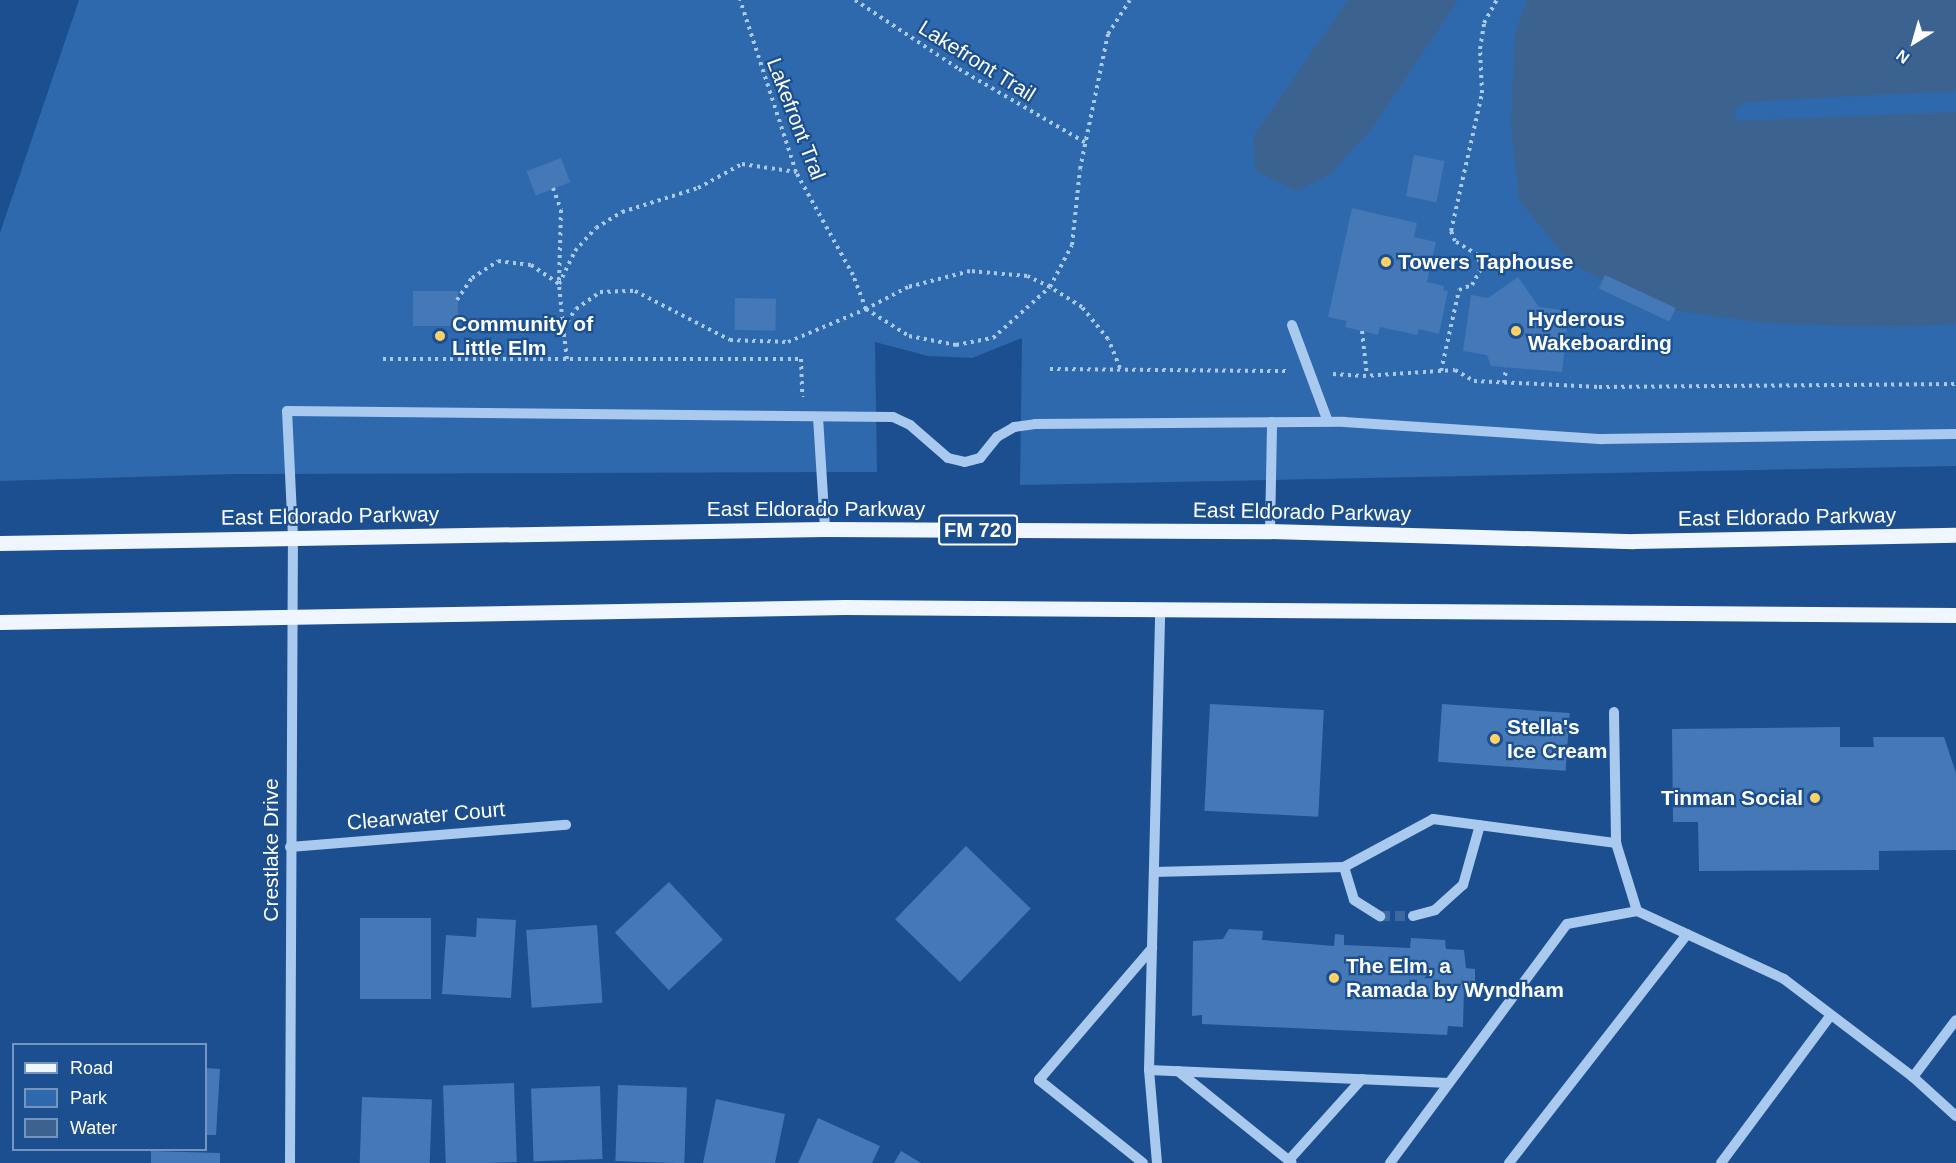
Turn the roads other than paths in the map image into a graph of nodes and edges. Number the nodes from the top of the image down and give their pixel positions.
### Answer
1 (1292, 325) dead end
2 (818, 417) junction
3 (1272, 422) junction
4 (1328, 422) junction
5 (1956, 434) edge
6 (825, 529) junction
7 (1270, 531) junction
8 (1956, 535) edge
9 (293, 537) junction
10 (0, 543) edge
11 (1160, 610) junction
12 (1956, 615) edge
13 (292, 620) junction
14 (0, 622) edge
15 (1614, 712) dead end
16 (566, 825) dead end
17 (1480, 825) junction
18 (1616, 843) junction
19 (290, 847) junction
20 (1344, 867) junction
21 (1154, 872) junction
22 (1637, 911) junction
23 (1380, 916) tunnel mouth
24 (1413, 916) tunnel mouth
25 (1687, 934) junction
26 (1152, 948) junction
27 (1832, 1015) junction
28 (1956, 1020) edge
29 (1149, 1070) junction
30 (1178, 1071) junction
31 (1913, 1077) junction
32 (1362, 1079) junction
33 (1449, 1083) junction
34 (1956, 1116) edge
35 (1291, 1162) edge
36 (290, 1163) edge
37 (1143, 1163) edge
38 (1157, 1163) edge
39 (1390, 1163) edge
40 (1509, 1163) edge
41 (1720, 1163) edge

1 - 4 street
2 - 3 street
2 - 6 street
2 - 9 street, Crestlake Drive
3 - 4 street
3 - 7 street
4 - 5 street
6 - 7 main road, East Eldorado Parkway / FM 720
6 - 9 main road, East Eldorado Parkway / FM 720
7 - 8 main road, East Eldorado Parkway / FM 720
9 - 10 main road, East Eldorado Parkway / FM 720
9 - 13 street, Crestlake Drive
11 - 12 main road
11 - 13 main road
11 - 21 street
13 - 14 main road
13 - 19 street, Crestlake Drive
15 - 18 street
16 - 19 street, Clearwater Court
17 - 18 street
17 - 20 street
17 - 24 street
18 - 22 street
19 - 36 street, Crestlake Drive
20 - 21 street
20 - 23 street
21 - 26 street
22 - 25 street
22 - 33 street
25 - 27 street
25 - 40 street
26 - 29 street
26 - 37 street
27 - 31 street
27 - 41 street
28 - 31 street
29 - 30 street
29 - 38 street
30 - 32 street
30 - 35 street
31 - 34 street
32 - 33 street
32 - 35 street
33 - 39 street

